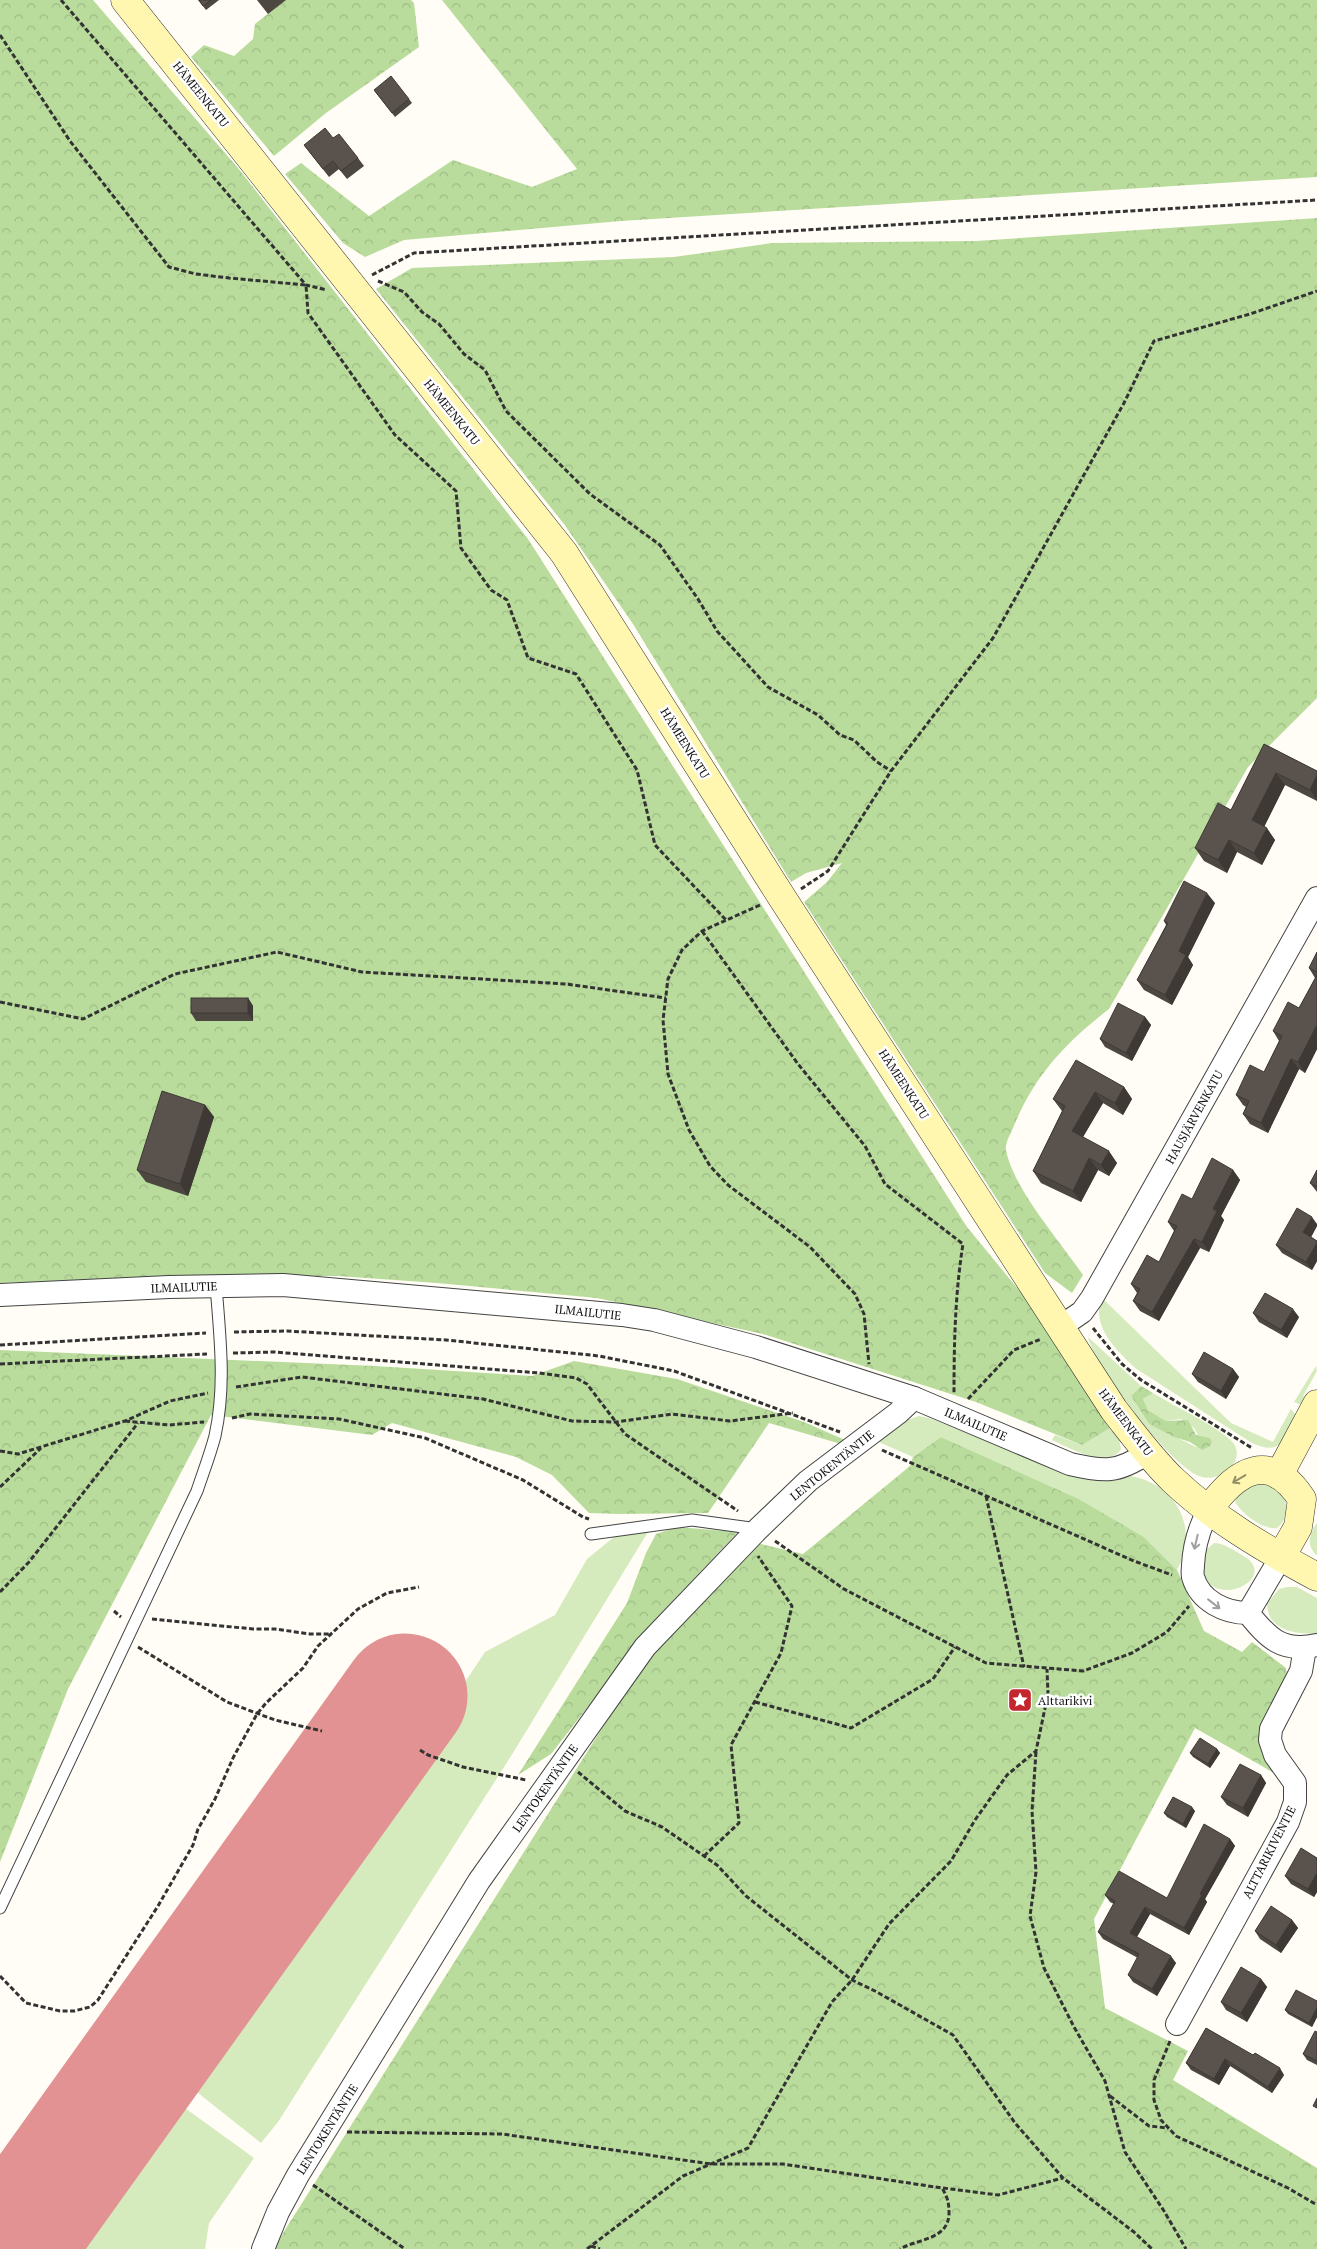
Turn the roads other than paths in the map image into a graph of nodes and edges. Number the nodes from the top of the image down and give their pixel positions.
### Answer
1 (126, 0) edge
2 (1317, 898) edge
3 (216, 1286) junction
4 (0, 1295) edge
5 (1071, 1320) junction
6 (914, 1398) junction
7 (1317, 1404) edge
8 (1147, 1453) junction
9 (1279, 1474) junction
10 (1310, 1503) edge
11 (1209, 1509) junction
12 (749, 1528) junction
13 (591, 1534) dead end
14 (1281, 1557) junction
15 (1317, 1577) edge
16 (1248, 1613) junction
17 (1311, 1646) edge
18 (0, 1908) edge
19 (1176, 2024) road end
20 (264, 2249) edge

1 - 5 main road, HÄMEENKATU
2 - 5 street, HAUSJÄRVENKATU
3 - 4 street, ILMAILUTIE
3 - 6 street, ILMAILUTIE
3 - 18 lane
5 - 8 main road, HÄMEENKATU
6 - 8 street, ILMAILUTIE
6 - 12 street, LENTOKENTÄNTIE
7 - 9 main road
8 - 11 main road, HÄMEENKATU
9 - 10 main road
9 -> 11 main road
10 - 14 main road
11 - 14 main road, HÄMEENKATU
11 -> 16 street
12 - 13 lane
12 - 20 street, LENTOKENTÄNTIE
14 - 15 main road, HÄMEENKATU
14 - 16 street
16 - 17 street
17 - 19 street, ALTTARIKIVENTIE

